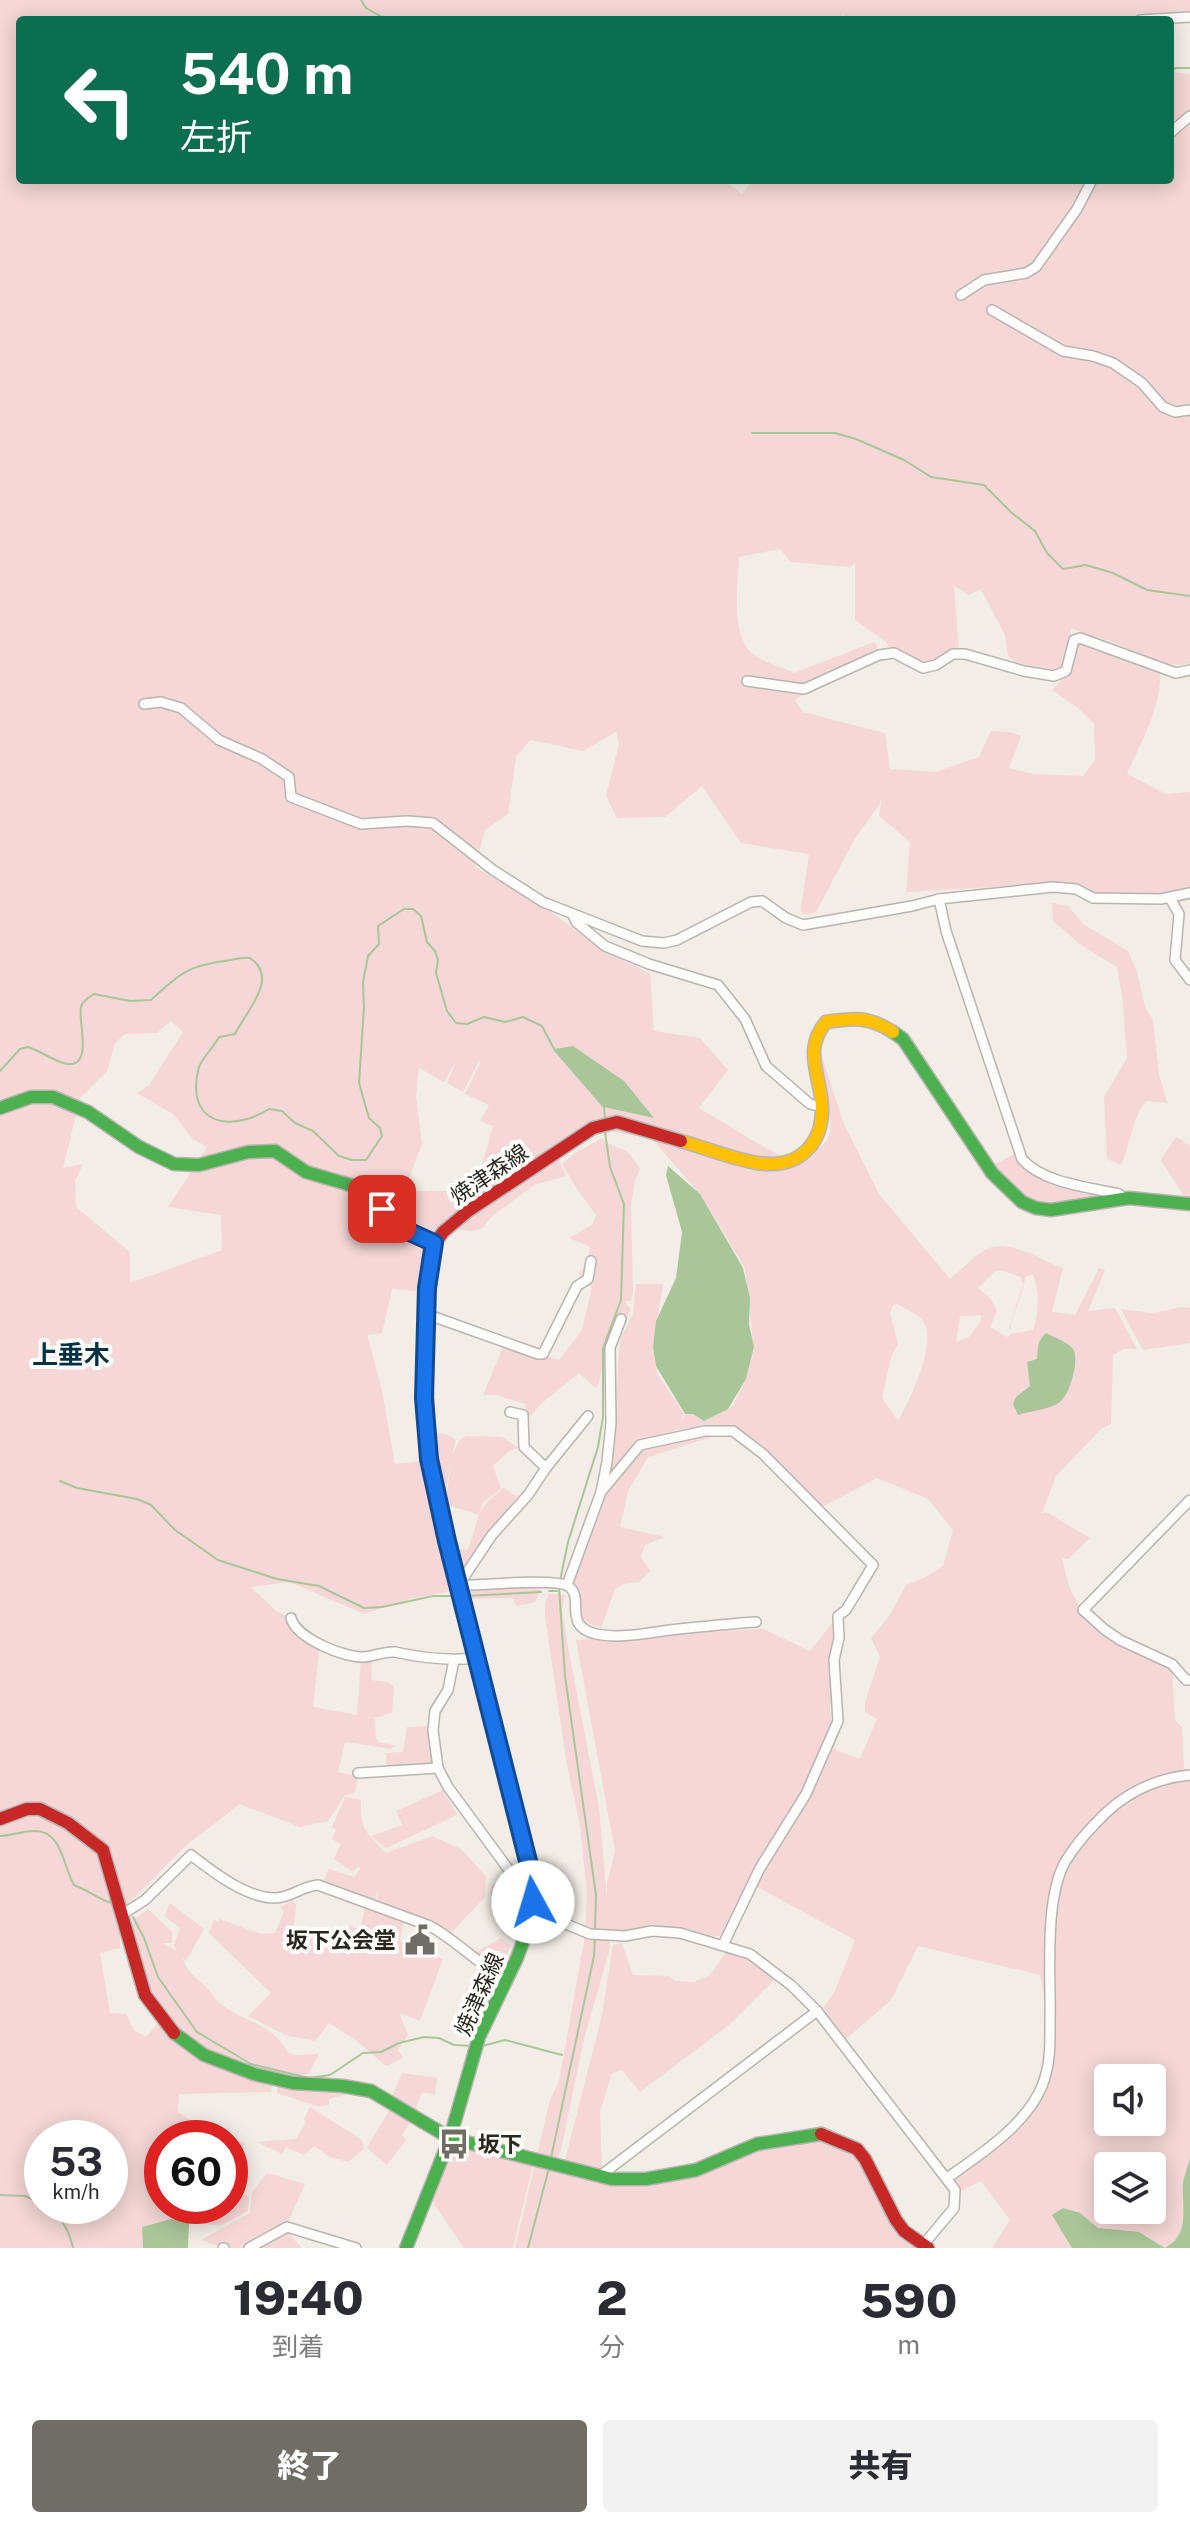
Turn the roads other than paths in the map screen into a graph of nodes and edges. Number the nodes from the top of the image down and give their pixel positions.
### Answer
1 (1190, 115) edge
2 (1174, 129) edge
3 (1090, 184) edge
4 (961, 295) dead end
5 (992, 310) dead end
6 (1190, 410) edge
7 (1190, 670) edge
8 (747, 681) dead end
9 (144, 704) dead end
10 (1190, 893) edge
11 (1170, 898) junction
12 (939, 899) junction
13 (573, 915) junction
14 (1190, 980) edge
15 (822, 1107) junction
16 (0, 1108) edge
17 (1124, 1199) junction
18 (1190, 1204) edge
19 (434, 1243) junction
20 (591, 1261) dead end
21 (426, 1314) junction
22 (621, 1319) dead end
23 (510, 1412) dead end
24 (588, 1416) dead end
25 (546, 1468) junction
26 (601, 1492) junction
27 (1190, 1500) edge
28 (565, 1585) junction
29 (460, 1593) junction
30 (291, 1618) dead end
31 (756, 1622) dead end
32 (476, 1658) junction
33 (454, 1660) junction
34 (1190, 1680) edge
35 (438, 1768) junction
36 (358, 1773) dead end
37 (1190, 1775) edge
38 (0, 1819) edge
39 (532, 1894) junction
40 (532, 1910) junction
41 (123, 1914) junction
42 (723, 1945) junction
43 (505, 1979) junction
44 (817, 2011) junction
45 (450, 2138) junction
46 (600, 2176) junction
47 (947, 2178) junction
48 (926, 2246) edge
49 (249, 2248) edge
50 (356, 2248) edge
51 (406, 2248) edge

1 - 2 street
3 - 4 street
5 - 6 street
7 - 8 street
9 - 13 street
10 - 11 street
11 - 12 street
11 - 14 street
12 - 13 street
12 - 17 street
13 - 15 street
15 - 17 main road, 焼津森線
15 - 19 main road, 焼津森線
16 - 19 main road
17 - 18 main road, 焼津森線
19 - 21 main road, 焼津森線
20 - 21 street
21 - 29 main road, 焼津森線
22 - 26 street
23 - 25 street
24 - 25 street
25 - 29 street
26 - 28 street
26 - 42 street
27 - 34 street
28 - 29 street
28 - 31 street
29 - 32 main road, 焼津森線
30 - 33 street
32 - 33 street
32 - 39 main road, 焼津森線
33 - 35 street
35 - 36 street
35 - 39 street
37 - 47 street
38 - 41 main road
39 - 40 main road, 焼津森線
40 - 42 street
40 - 43 main road, 焼津森線
41 - 43 street
41 - 45 main road
42 - 44 street
43 - 45 main road, 焼津森線
44 - 46 street
44 - 47 street
45 - 46 main road
45 - 51 main road, 焼津森線
46 - 48 main road
47 - 48 street
49 - 50 street

